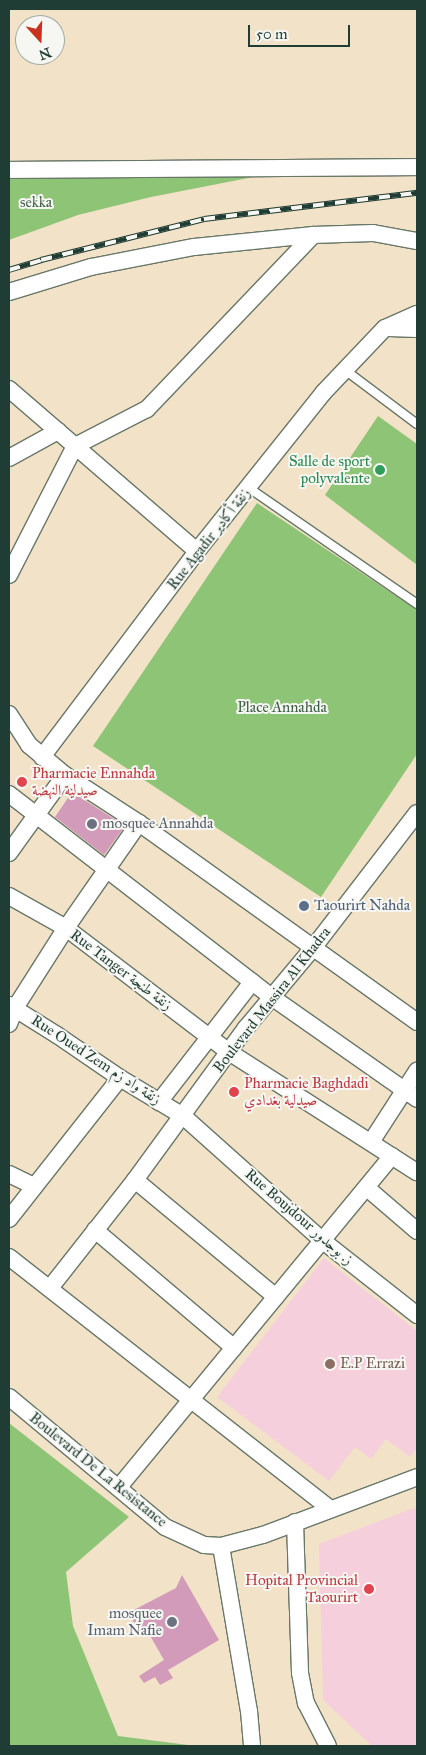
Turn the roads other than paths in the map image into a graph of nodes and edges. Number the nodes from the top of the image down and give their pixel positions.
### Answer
1 (417, 166) edge
2 (9, 170) edge
3 (313, 235) junction
4 (417, 241) edge
5 (9, 292) edge
6 (417, 314) edge
7 (385, 328) junction
8 (417, 329) edge
9 (345, 370) junction
10 (9, 389) edge
11 (417, 424) edge
12 (58, 431) junction
13 (75, 446) junction
14 (9, 458) edge
15 (249, 488) junction
16 (198, 551) junction
17 (9, 575) edge
18 (417, 604) edge
19 (9, 714) edge
20 (42, 757) junction
21 (65, 775) junction
22 (9, 794) edge
23 (36, 813) junction
24 (417, 813) edge
25 (139, 823) junction
26 (9, 853) edge
27 (107, 870) junction
28 (9, 896) edge
29 (66, 928) junction
30 (313, 948) junction
31 (252, 982) junction
32 (272, 998) junction
33 (12, 1007) edge
34 (417, 1022) edge
35 (9, 1024) edge
36 (211, 1038) junction
37 (229, 1052) junction
38 (417, 1071) edge
39 (120, 1078) junction
40 (411, 1095) edge
41 (160, 1102) junction
42 (184, 1116) junction
43 (372, 1142) junction
44 (392, 1156) junction
45 (417, 1172) edge
46 (9, 1174) edge
47 (135, 1180) junction
48 (34, 1186) junction
49 (367, 1188) junction
50 (9, 1218) edge
51 (95, 1230) junction
52 (417, 1231) edge
53 (323, 1240) junction
54 (9, 1257) edge
55 (50, 1288) junction
56 (276, 1297) junction
57 (417, 1315) edge
58 (234, 1348) junction
59 (10, 1401) edge
60 (190, 1401) junction
61 (417, 1466) edge
62 (411, 1479) edge
63 (119, 1487) junction
64 (330, 1509) junction
65 (295, 1522) junction
66 (221, 1546) junction
67 (252, 1746) edge
68 (328, 1746) edge

1 - 2 street
3 - 4 street
3 - 5 street
3 - 13 street
6 - 7 street
7 - 8 street
7 - 9 street, Rue Agadir زنقة أكادير
9 - 11 lane
9 - 15 street, Rue Agadir زنقة أكادير
10 - 12 street
12 - 13 street
12 - 14 street
13 - 16 street
13 - 17 street
15 - 16 street, Rue Agadir زنقة أكادير
15 - 18 lane
16 - 20 street, Rue Agadir زنقة أكادير
19 - 20 street
20 - 21 street
21 - 23 street
21 - 25 street
22 - 23 street
23 - 26 street
23 - 27 street
24 - 30 street, Boulevard Massira Al Khadra
25 - 27 street
25 - 30 street
27 - 29 street
27 - 31 street
28 - 29 street, Rue Tanger زنقة طنجة
29 - 33 street
29 - 36 street, Rue Tanger زنقة طنجة
30 - 32 street, Boulevard Massira Al Khadra
30 - 34 street
31 - 32 street
31 - 36 street
32 - 37 street, Boulevard Massira Al Khadra
32 - 40 street
33 - 35 street
33 - 39 street, Rue Oued Zem زنقة واد زم
36 - 37 street, Rue Tanger زنقة طنجة
36 - 41 street
37 - 42 street, Boulevard Massira Al Khadra
37 - 43 street, Rue Tanger زنقة طنجة
38 - 40 street
39 - 41 street, Rue Oued Zem زنقة واد زم
39 - 48 street
40 - 43 street
41 - 42 street, Rue Oued Zem زنقة واد زم
42 - 47 street, Boulevard Massira Al Khadra
42 - 53 street, Rue Boujdour ز. بوجدور
43 - 44 street, Rue Tanger زنقة طنجة
44 - 45 street, Rue Tanger زنقة طنجة
44 - 49 street
46 - 48 street
47 - 51 street, Boulevard Massira Al Khadra
47 - 56 street
48 - 50 street
49 - 52 street
49 - 53 street
51 - 55 street, Boulevard Massira Al Khadra
51 - 58 street
53 - 56 street
53 - 57 street, Rue Boujdour ز. بوجدور
54 - 55 street
55 - 60 street
56 - 58 street
58 - 60 street
59 - 63 street, Boulevard De La Resistance
60 - 63 street
60 - 64 street
61 - 62 street
62 - 64 street, Boulevard De La Resistance
63 - 66 street, Boulevard De La Resistance
64 - 65 street, Boulevard De La Resistance
65 - 66 street, Boulevard De La Resistance
65 - 68 street
66 - 67 street

